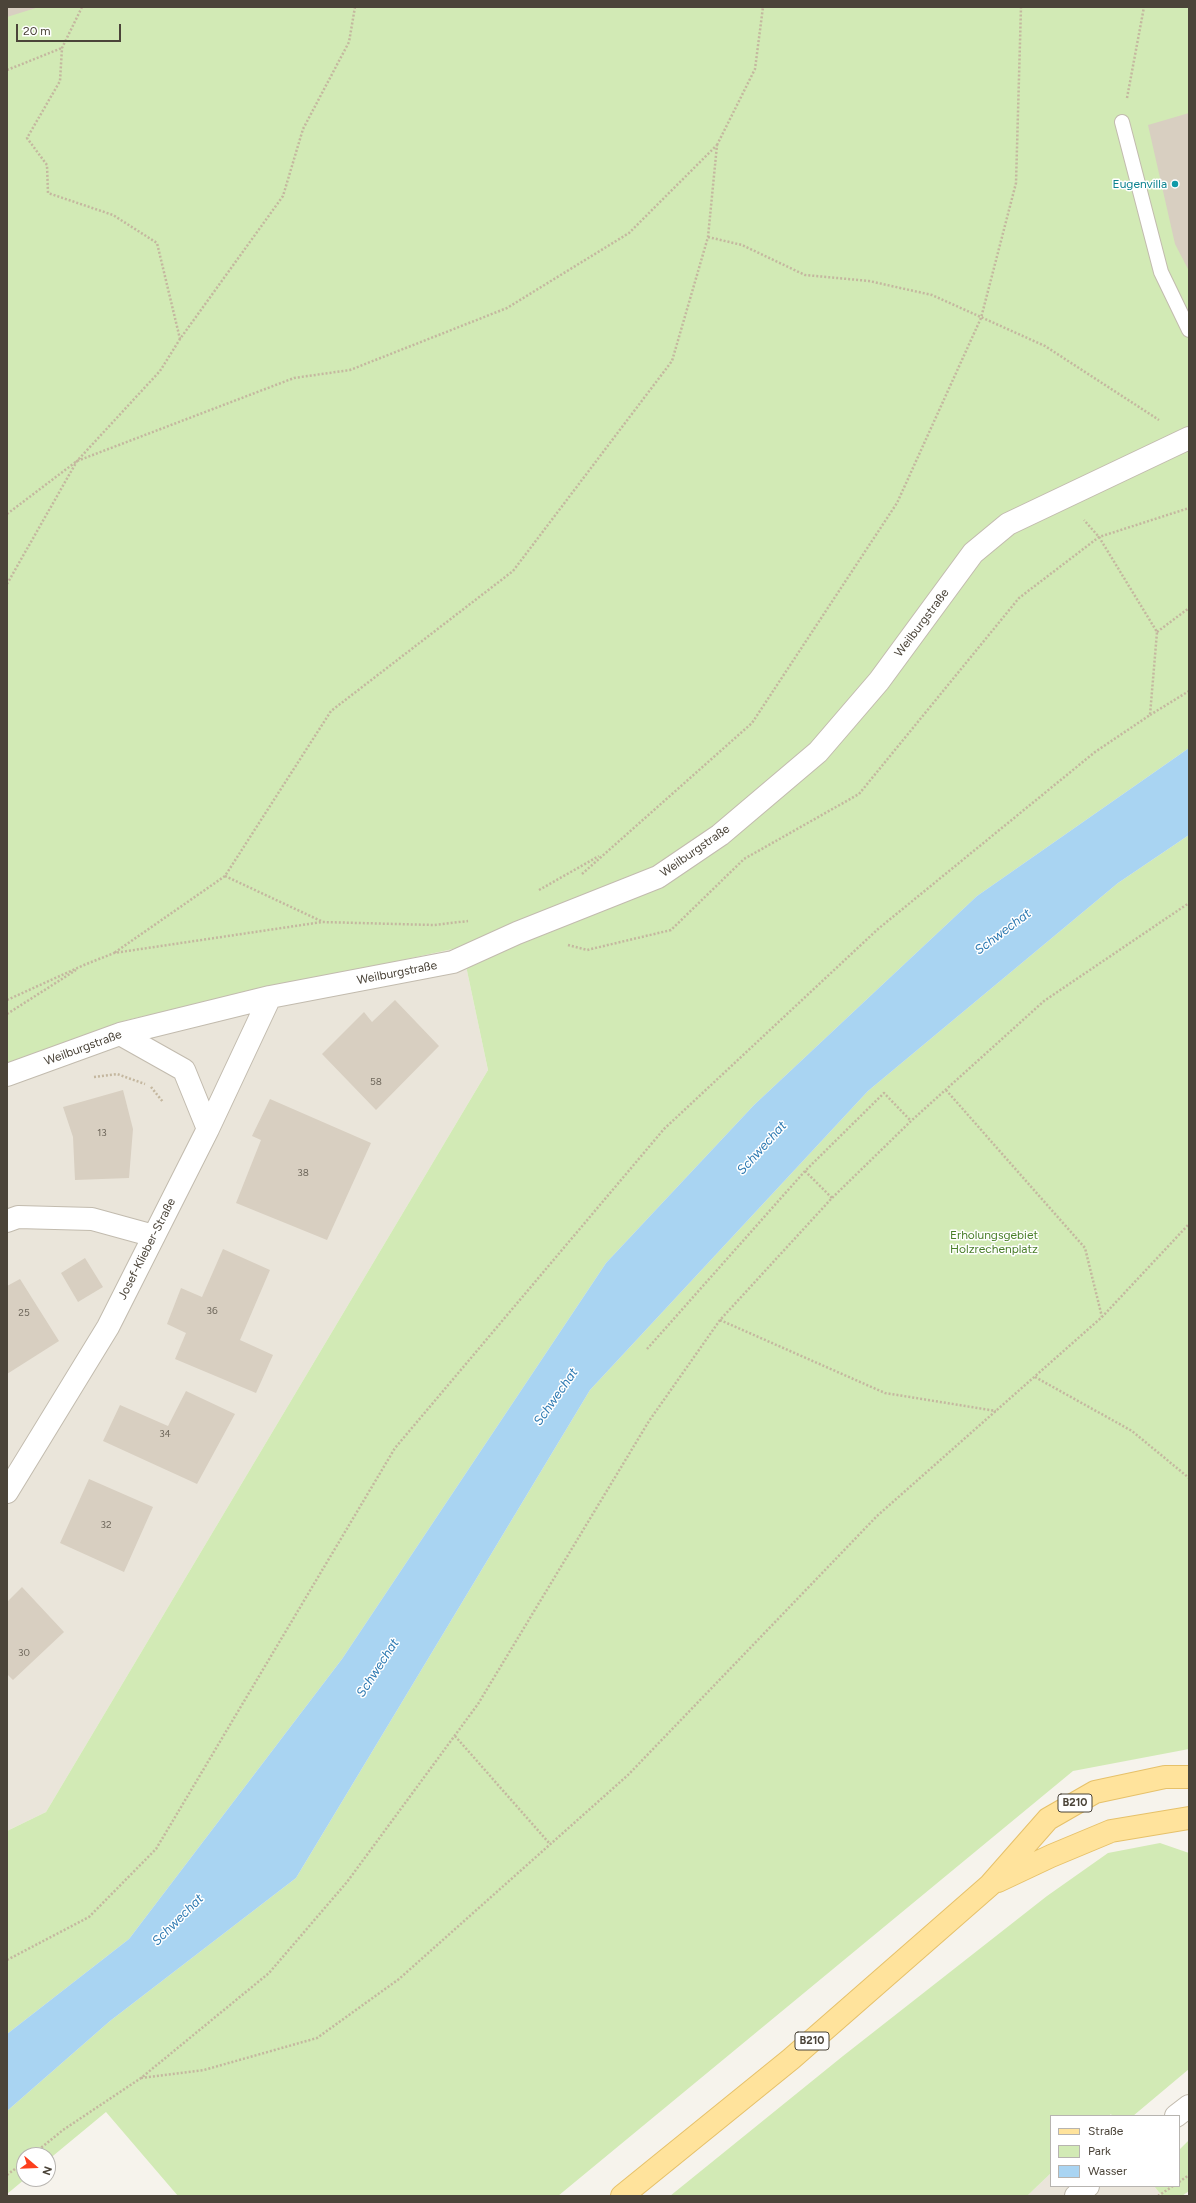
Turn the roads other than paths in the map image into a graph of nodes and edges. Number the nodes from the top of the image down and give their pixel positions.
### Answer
1 (1122, 122) road end
2 (1189, 330) edge
3 (1189, 438) edge
4 (270, 997) junction
5 (120, 1034) junction
6 (7, 1075) edge
7 (208, 1129) junction
8 (7, 1222) edge
9 (154, 1236) junction
10 (7, 1492) edge
11 (1189, 1777) edge
12 (1188, 1819) edge
13 (990, 1885) junction
14 (1189, 2106) edge
15 (1177, 2115) edge
16 (622, 2196) edge

1 - 2 lane
3 - 4 street, Weilburgstraße
4 - 5 street, Weilburgstraße
4 - 7 street, Josef-Klieber-Straße
5 - 6 street, Weilburgstraße
5 - 7 street
7 - 9 street, Josef-Klieber-Straße
8 - 9 street
9 - 10 street, Josef-Klieber-Straße
11 - 13 main road, B210
12 - 13 main road, B210
13 - 16 main road, B210
14 - 15 street

